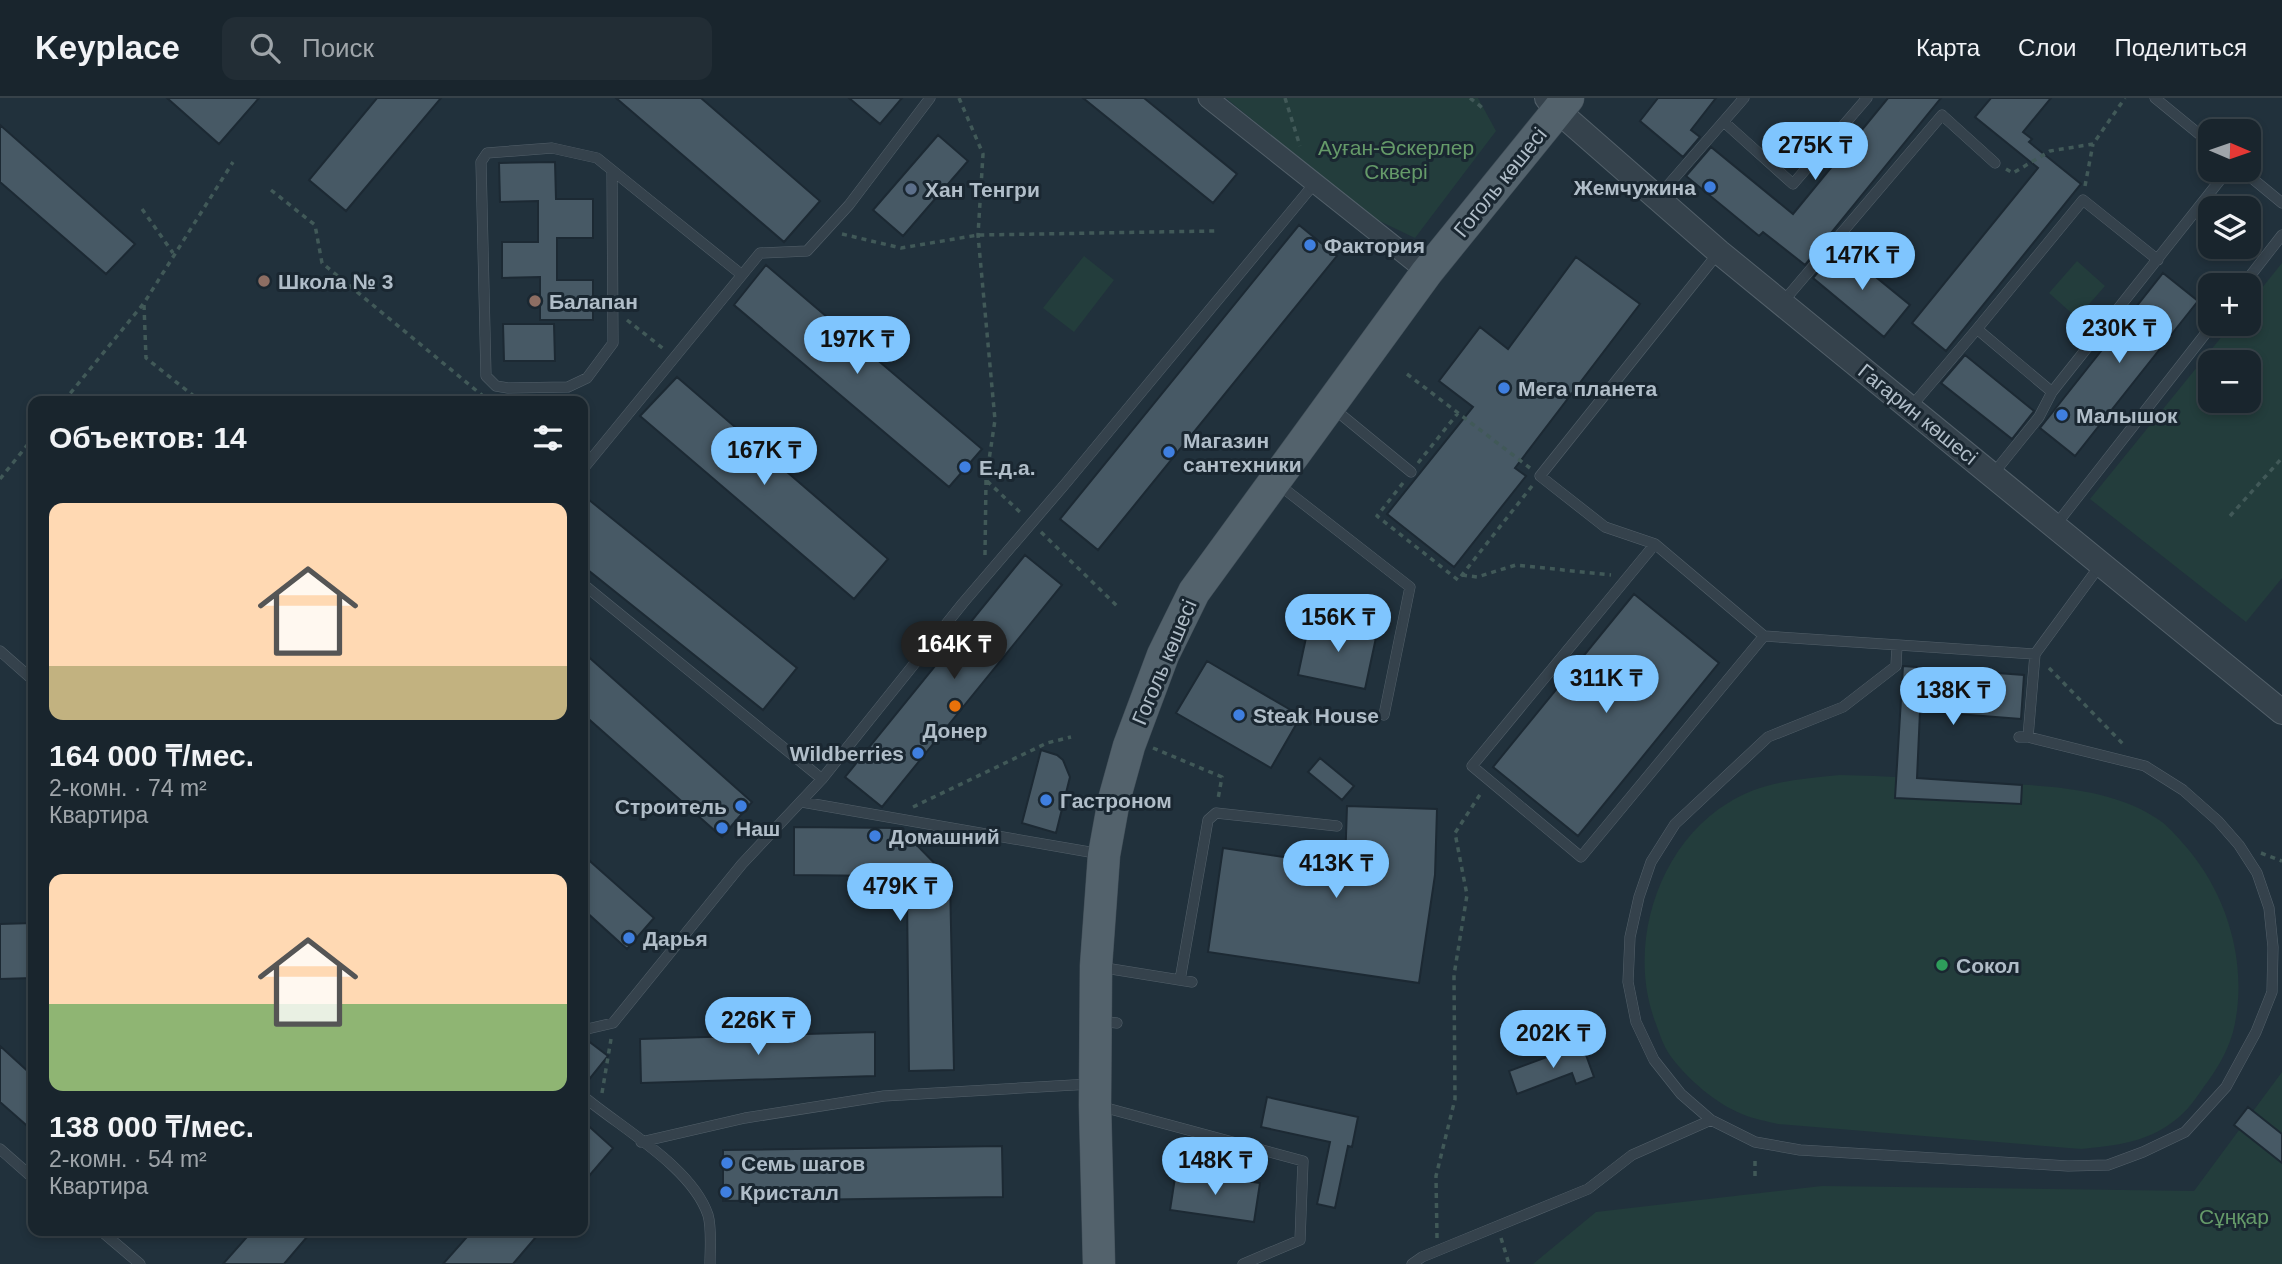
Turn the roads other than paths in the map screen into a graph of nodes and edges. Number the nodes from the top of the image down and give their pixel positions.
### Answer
1 (930, 98) edge
2 (1208, 98) edge
3 (1744, 98) edge
4 (1867, 98) edge
5 (2155, 98) edge
6 (1551, 101) edge
7 (1724, 122) junction
8 (2198, 133) edge
9 (1995, 163) road end
10 (612, 170) junction
11 (2219, 182) edge
12 (2257, 182) edge
13 (1314, 184) junction
14 (1657, 198) junction
15 (2282, 203) edge
16 (2282, 235) edge
17 (1719, 252) junction
18 (2158, 260) junction
19 (1427, 272) junction
20 (2252, 273) edge
21 (742, 275) junction
22 (1782, 304) junction
23 (1977, 328) junction
24 (2204, 336) edge
25 (2052, 392) junction
26 (1330, 405) junction
27 (1910, 408) junction
28 (588, 463) edge
29 (1411, 472) road end
30 (1992, 475) junction
31 (1275, 482) junction
32 (2055, 527) junction
33 (1655, 544) junction
34 (2101, 564) junction
35 (588, 588) edge
36 (1765, 636) junction
37 (1897, 645) junction
38 (0, 651) edge
39 (2035, 654) junction
40 (28, 676) edge
41 (2282, 712) edge
42 (1384, 715) dead end
43 (822, 779) junction
44 (802, 802) junction
45 (1337, 826) dead end
46 (1104, 855) junction
47 (1096, 967) junction
48 (1180, 980) junction
49 (1192, 982) dead end
50 (588, 1029) edge
51 (1095, 1095) junction
52 (588, 1100) edge
53 (1711, 1120) junction
54 (641, 1142) junction
55 (0, 1149) edge
56 (28, 1174) edge
57 (107, 1236) edge
58 (140, 1264) edge
59 (710, 1264) edge
60 (1099, 1264) edge
61 (1243, 1264) edge
62 (1412, 1264) edge

1 - 21 lane
2 - 13 street
3 - 7 lane
4 - 7 lane
5 - 8 lane
6 - 14 street, Гагарин көшесі
6 - 19 main road, Гоголь көшесі
7 - 14 lane
9 - 22 lane
10 - 10 lane
10 - 21 lane
11 - 18 lane
12 - 15 lane
13 - 19 street
13 - 43 lane
14 - 17 street, Гагарин көшесі
16 - 20 lane
17 - 22 street, Гагарин көшесі
17 - 33 lane
18 - 23 lane
18 - 25 lane
19 - 26 main road, Гоголь көшесі
21 - 28 lane
22 - 27 street, Гагарин көшесі
23 - 25 lane
23 - 27 lane
24 - 32 lane
25 - 30 lane
26 - 29 lane
26 - 31 main road, Гоголь көшесі
27 - 30 street, Гагарин көшесі
30 - 32 street, Гагарин көшесі
31 - 42 lane
31 - 46 main road, Гоголь көшесі
32 - 34 street, Гагарин көшесі
33 - 36 lane
33 - 36 lane
34 - 39 lane
34 - 41 street, Гагарин көшесі
35 - 43 lane
36 - 37 lane
37 - 39 lane
37 - 53 lane
38 - 40 lane
39 - 53 lane
43 - 44 lane
44 - 46 lane
44 - 50 lane
45 - 48 lane
46 - 47 main road, Гоголь көшесі
47 - 48 lane
47 - 51 main road, Гоголь көшесі
48 - 49 lane
51 - 54 lane
51 - 60 main road, Гоголь көшесі
51 - 61 lane
52 - 54 lane
53 - 62 lane
54 - 59 lane
55 - 56 lane
57 - 58 lane

